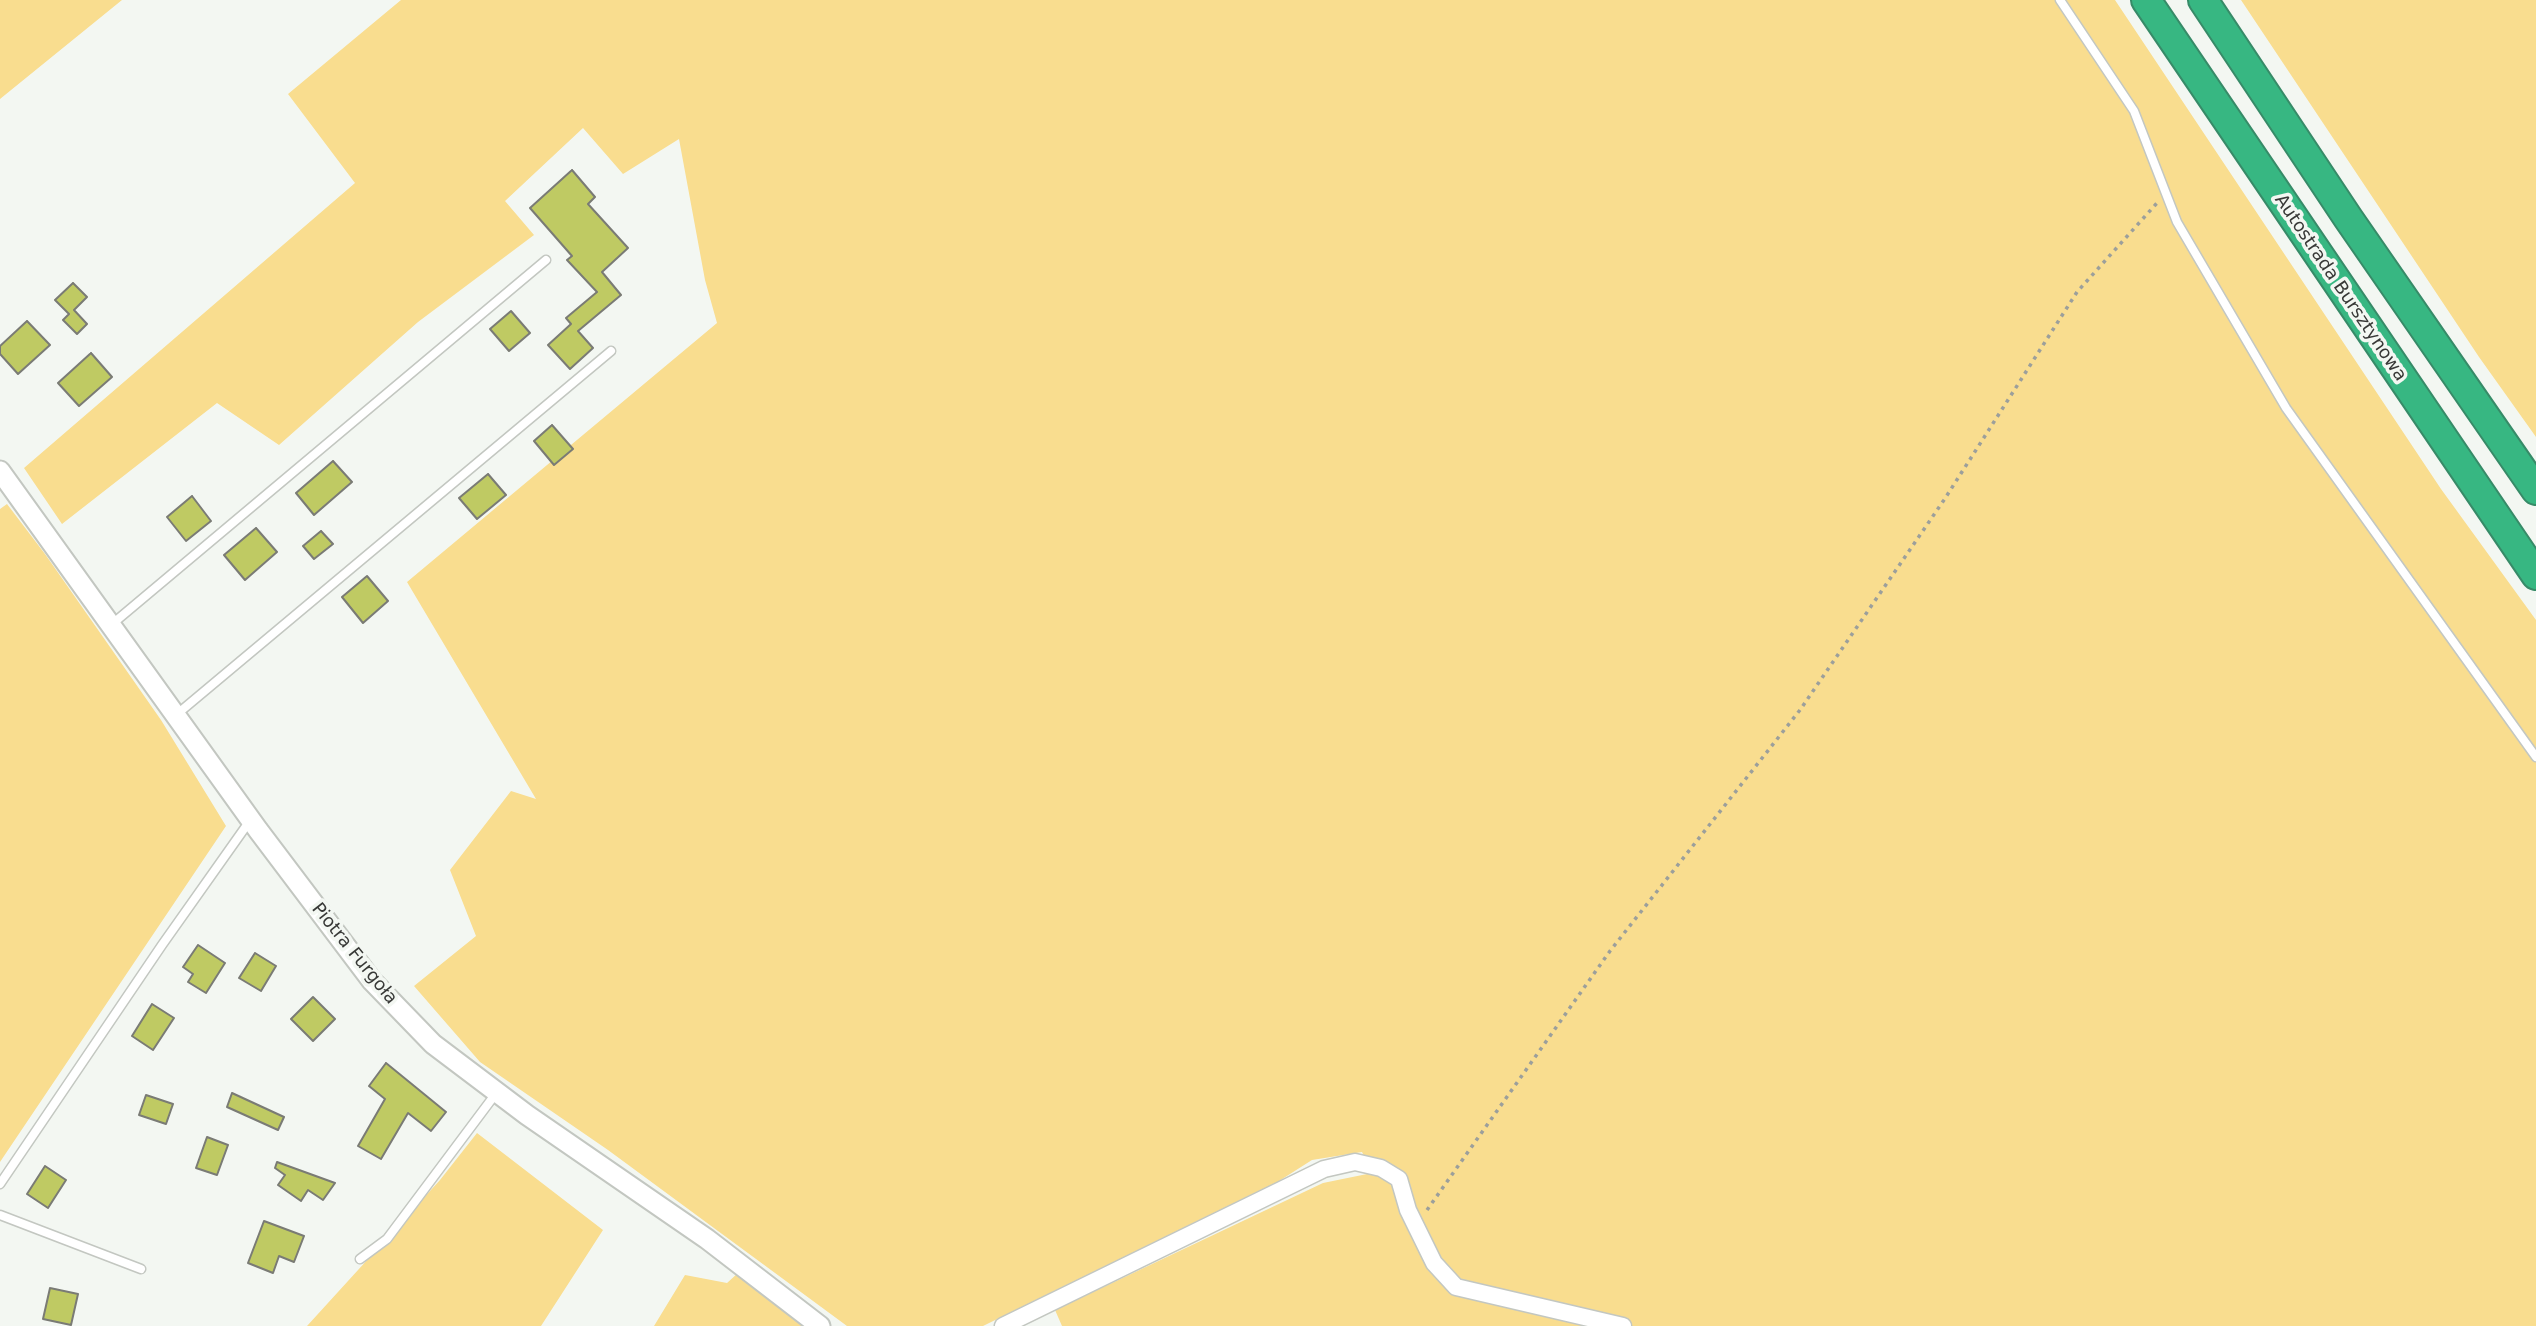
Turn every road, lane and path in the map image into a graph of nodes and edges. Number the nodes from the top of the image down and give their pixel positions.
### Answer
1 (2060, 0) edge
2 (2146, 0) edge
3 (2203, 0) edge
4 (2166, 194) junction
5 (546, 260) dead end
6 (611, 351) dead end
7 (0, 471) edge
8 (2536, 490) edge
9 (2536, 575) edge
10 (111, 625) junction
11 (176, 715) junction
12 (2536, 757) edge
13 (251, 819) junction
14 (497, 1092) junction
15 (0, 1184) edge
16 (0, 1215) edge
17 (1416, 1226) junction
18 (360, 1259) dead end
19 (141, 1269) dead end
20 (820, 1326) edge
21 (1003, 1326) edge
22 (1623, 1326) edge

1 - 4 lane
2 - 9 highway, Autostrada Bursztynowa
3 - 8 highway
4 - 12 lane
4 - 17 path
5 - 10 lane
6 - 11 lane
7 - 10 street, Piotra Furgoła
10 - 11 street, Piotra Furgoła
11 - 13 street, Piotra Furgoła
13 - 14 street, Piotra Furgoła
13 - 15 lane
14 - 18 lane
14 - 20 street, Piotra Furgoła
16 - 19 lane
17 - 21 street
17 - 22 street

